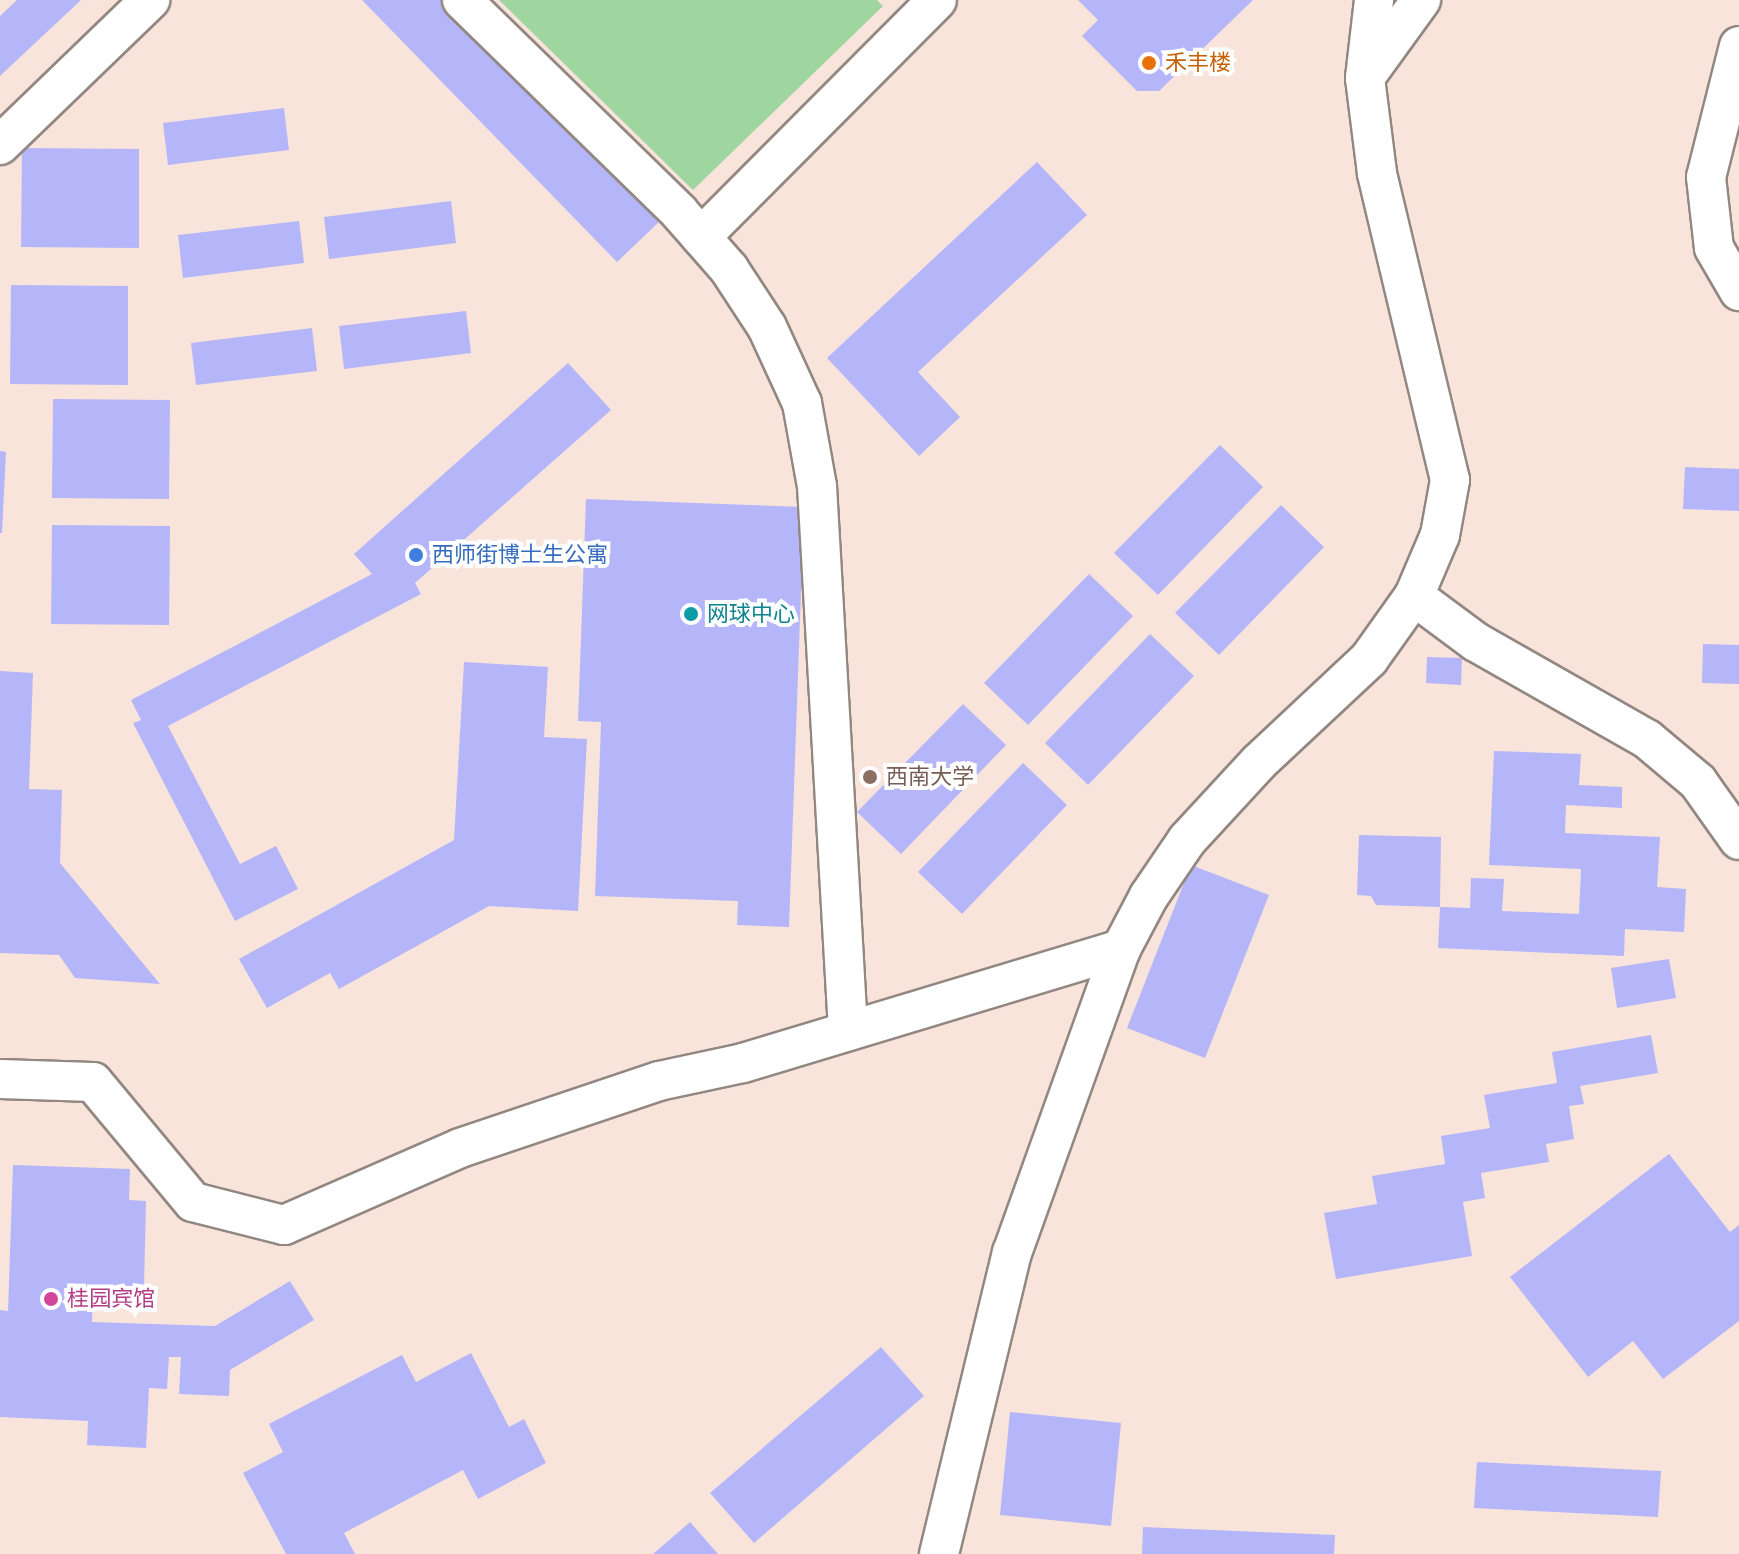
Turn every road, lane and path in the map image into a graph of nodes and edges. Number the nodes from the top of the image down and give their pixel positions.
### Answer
1 (150, 0) edge
2 (462, 0) edge
3 (937, 0) edge
4 (1374, 0) edge
5 (1421, 0) edge
6 (1739, 46) edge
7 (1365, 78) junction
8 (0, 145) edge
9 (701, 237) junction
10 (1739, 291) edge
11 (1414, 596) junction
12 (1739, 840) edge
13 (1121, 949) junction
14 (848, 1031) junction
15 (0, 1079) edge
16 (939, 1554) edge

1 - 8 lane
2 - 9 lane
3 - 9 lane
4 - 7 lane
5 - 7 lane
6 - 10 lane
7 - 11 lane
9 - 14 lane
11 - 12 lane
11 - 13 lane
13 - 14 lane
13 - 16 lane
14 - 15 lane

